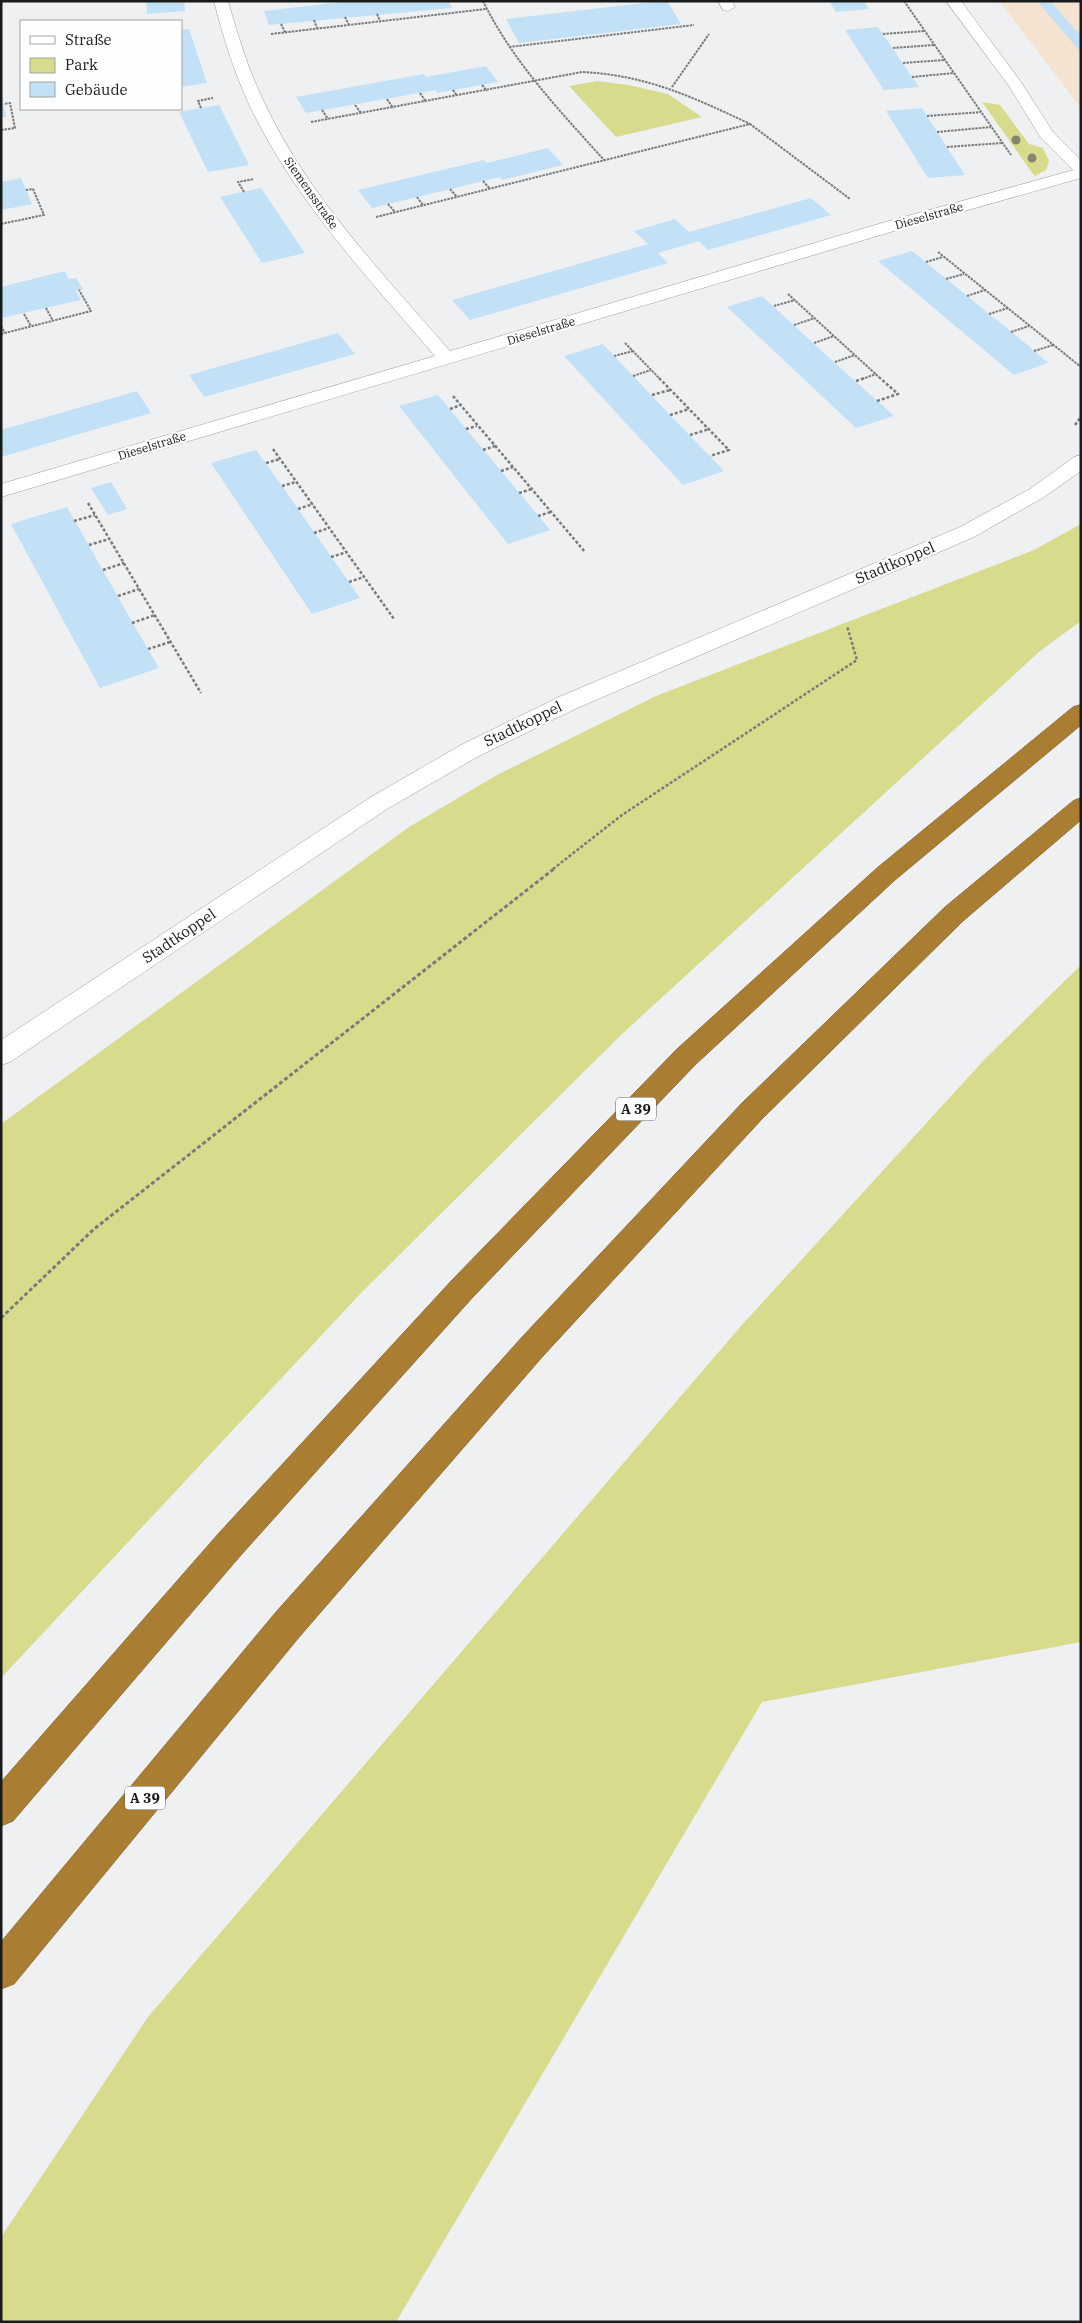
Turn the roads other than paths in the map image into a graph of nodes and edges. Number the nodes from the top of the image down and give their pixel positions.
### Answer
1 (221, 1) edge
2 (954, 1) edge
3 (1016, 85) junction
4 (1061, 126) dead end
5 (1081, 171) edge
6 (447, 359) junction
7 (1081, 461) edge
8 (1, 491) edge
9 (1081, 713) edge
10 (1081, 807) edge
11 (1, 1054) edge
12 (1, 1809) edge
13 (1, 1972) edge

1 - 6 street, Siemensstraße
2 - 3 street
3 - 4 street
3 - 5 street
5 - 6 street, Dieselstraße
6 - 8 street, Dieselstraße
7 - 11 street, Stadtkoppel
9 - 12 highway, A 39
10 - 13 highway, A 39

